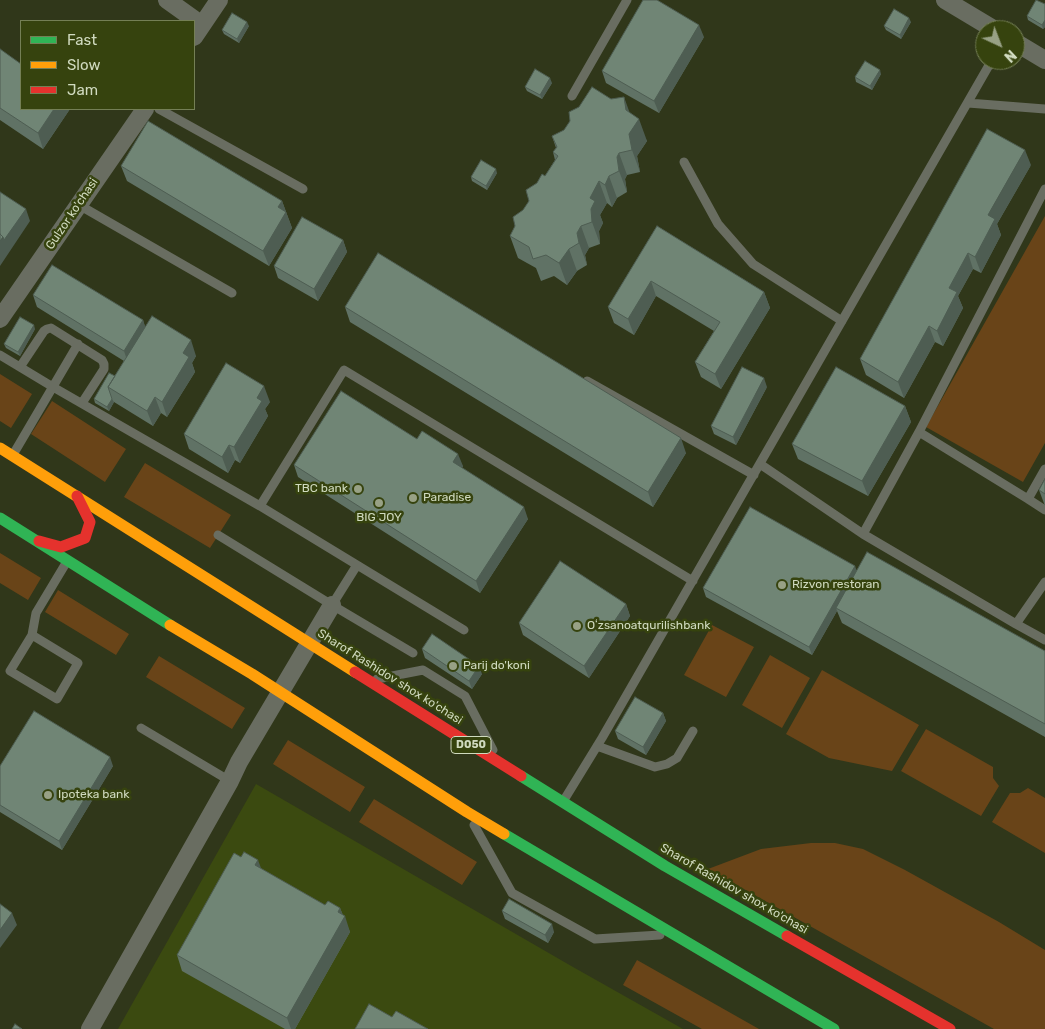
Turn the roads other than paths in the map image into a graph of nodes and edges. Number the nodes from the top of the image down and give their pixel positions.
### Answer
1 (168, 0) edge
2 (219, 0) edge
3 (627, 0) edge
4 (945, 0) edge
5 (187, 20) edge
6 (978, 20) edge
7 (198, 31) edge
8 (1025, 48) edge
9 (1045, 60) edge
10 (986, 70) edge
11 (572, 96) dead end
12 (968, 103) junction
13 (1045, 109) edge
14 (144, 110) edge
15 (161, 110) edge
16 (684, 162) dead end
17 (303, 189) dead end
18 (1045, 189) edge
19 (78, 205) junction
20 (232, 293) dead end
21 (0, 319) edge
22 (842, 321) junction
23 (78, 344) junction
24 (0, 354) edge
25 (20, 367) junction
26 (580, 377) edge
27 (53, 387) junction
28 (82, 403) junction
29 (919, 432) junction
30 (0, 448) edge
31 (12, 455) junction
32 (760, 464) junction
33 (1045, 469) edge
34 (754, 475) junction
35 (77, 496) junction
36 (1028, 499) junction
37 (260, 506) junction
38 (1045, 510) edge
39 (0, 518) edge
40 (863, 534) junction
41 (218, 535) dead end
42 (33, 539) junction
43 (67, 560) junction
44 (357, 565) junction
45 (693, 581) junction
46 (1045, 582) edge
47 (332, 605) junction
48 (1016, 624) junction
49 (464, 630) dead end
50 (32, 636) junction
51 (1045, 640) edge
52 (311, 643) junction
53 (413, 654) dead end
54 (370, 680) junction
55 (279, 693) junction
56 (141, 728) dead end
57 (693, 731) dead end
58 (597, 746) junction
59 (500, 763) junction
60 (230, 781) junction
61 (562, 802) junction
62 (467, 812) junction
63 (673, 934) junction
64 (90, 1029) edge
65 (834, 1029) edge
66 (950, 1029) edge

1 - 5 street
2 - 7 street
3 - 11 lane
4 - 6 street
8 - 9 street
10 - 12 lane
12 - 13 lane
12 - 22 lane
14 - 19 street, Gulzor ko'chasi
15 - 17 lane
16 - 22 lane
18 - 29 lane
19 - 20 lane
19 - 21 street, Gulzor ko'chasi
22 - 32 lane
23 - 25 lane
23 - 27 lane
23 - 28 lane
24 - 25 lane
25 - 27 lane
26 - 34 lane
27 - 28 lane
27 - 31 lane
28 - 37 lane
29 - 36 lane
29 - 40 lane
30 - 31 main road, Sharof Rashidov shox ko'chasi / D050
31 - 35 main road, Sharof Rashidov shox ko'chasi / D050
32 - 34 lane
32 - 40 lane
33 - 36 lane
34 - 45 lane
35 - 42 main road
35 - 52 main road, Sharof Rashidov shox ko'chasi / D050
36 - 38 lane
37 - 44 lane
37 - 45 lane
39 - 42 main road
40 - 48 lane
41 - 47 lane
42 - 43 main road
43 - 50 lane
43 - 55 main road
44 - 47 lane
44 - 49 lane
45 - 58 lane
46 - 48 lane
47 - 52 street
47 - 53 lane
48 - 51 lane
50 - 50 lane
52 - 54 main road, Sharof Rashidov shox ko'chasi / D050
52 - 55 street
54 - 59 main road, Sharof Rashidov shox ko'chasi / D050
54 - 59 lane
55 - 60 street
55 - 62 main road
56 - 60 lane
57 - 58 lane
58 - 61 lane
59 - 61 main road, Sharof Rashidov shox ko'chasi / D050
60 - 64 street
61 - 66 main road, Sharof Rashidov shox ko'chasi / D050
62 - 63 main road
62 - 63 lane
63 - 65 main road

